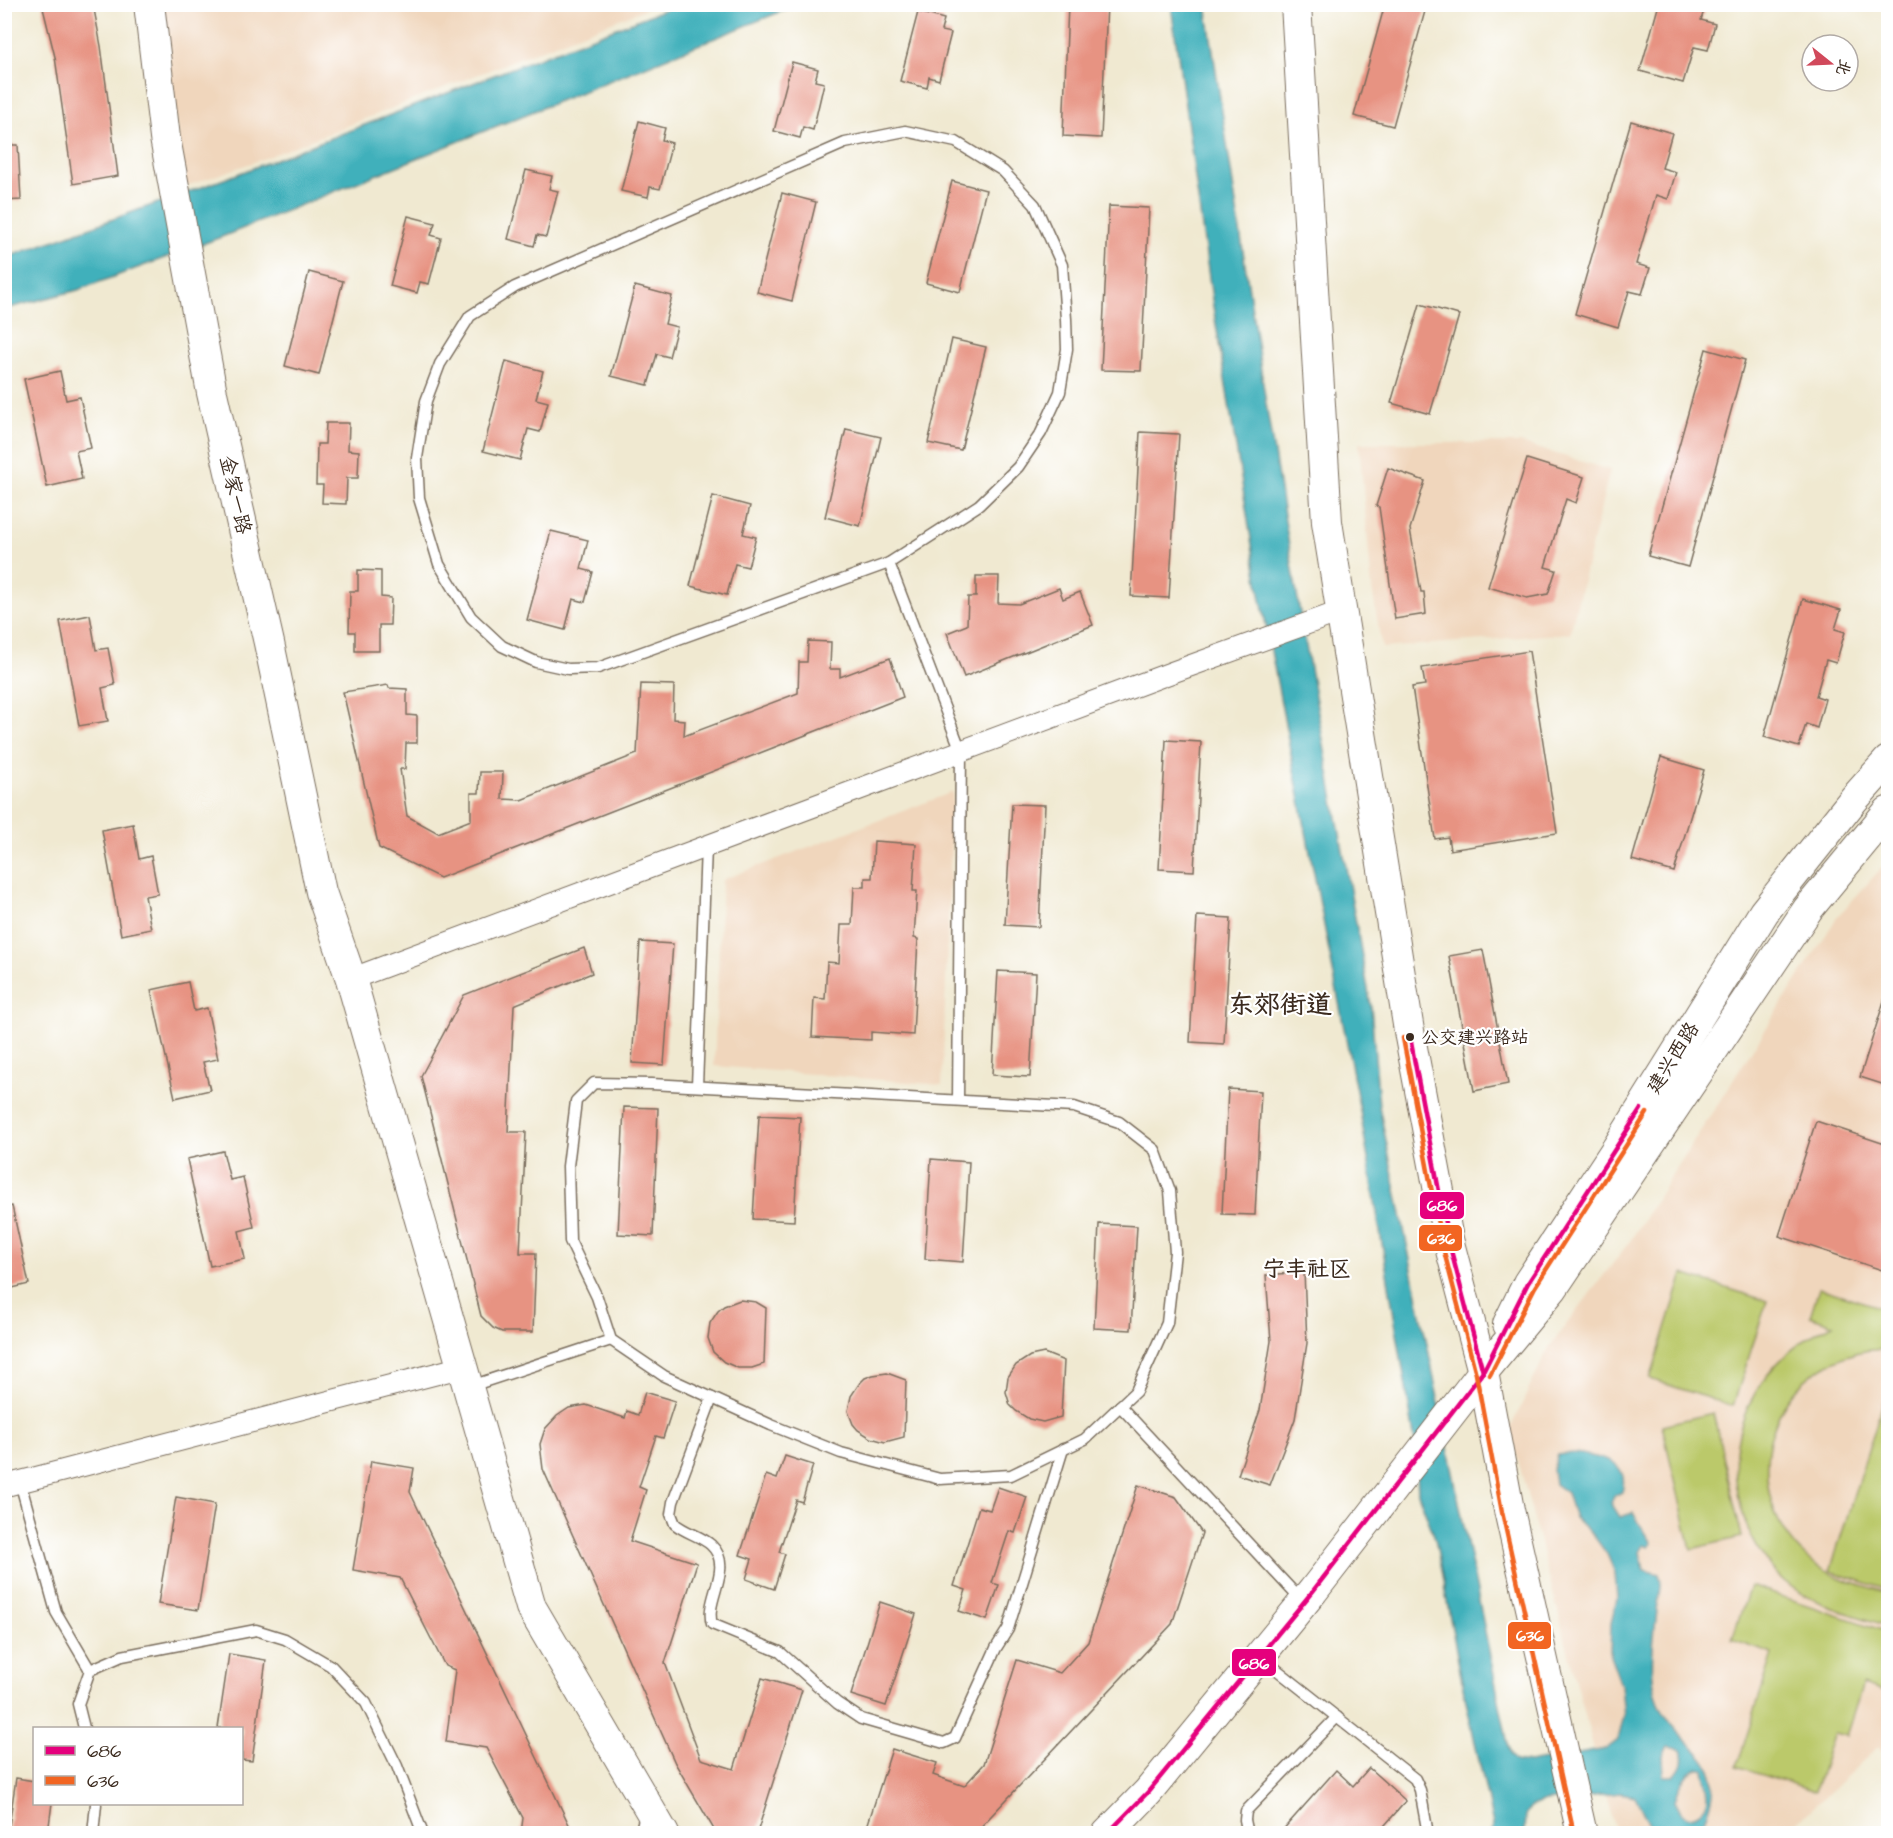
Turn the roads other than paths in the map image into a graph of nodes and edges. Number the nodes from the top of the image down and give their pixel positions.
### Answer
1 (149, 4) edge
2 (1296, 4) edge
3 (890, 563) junction
4 (1336, 613) junction
5 (961, 751) junction
6 (1888, 761) edge
7 (1888, 812) edge
8 (706, 847) junction
9 (351, 980) junction
10 (697, 1086) junction
11 (958, 1100) junction
12 (611, 1340) junction
13 (465, 1377) junction
14 (1476, 1382) junction
15 (712, 1398) junction
16 (1120, 1406) junction
17 (1063, 1449) junction
18 (12, 1484) edge
19 (1304, 1602) junction
20 (1259, 1656) junction
21 (90, 1670) junction
22 (1337, 1717) junction
23 (84, 1727) edge
24 (96, 1805) edge
25 (644, 1820) edge
26 (93, 1833) edge
27 (423, 1833) edge
28 (664, 1833) edge
29 (1107, 1833) edge
30 (1248, 1833) edge
31 (1428, 1833) edge
32 (1582, 1833) edge

1 - 9 street, 金家一路
2 - 4 street
3 - 3 lane
3 - 5 lane
4 - 5 street
4 - 14 street
5 - 8 street
5 - 11 lane
6 - 14 street, 建兴西路
7 - 14 street, 建兴西路
8 - 9 street
8 - 10 lane
9 - 13 street, 金家一路
10 - 11 lane
10 - 12 lane
11 - 16 lane
12 - 13 lane
12 - 15 lane
13 - 18 street
13 - 25 street, 金家一路
14 - 19 street, 建兴西路
14 - 32 street
15 - 17 lane
15 - 17 lane
16 - 17 lane
16 - 19 lane
18 - 21 lane
19 - 20 street, 建兴西路
20 - 22 lane
20 - 29 street, 建兴西路
21 - 23 lane
21 - 27 lane
22 - 30 lane
22 - 31 lane
24 - 26 lane
25 - 28 street, 金家一路

